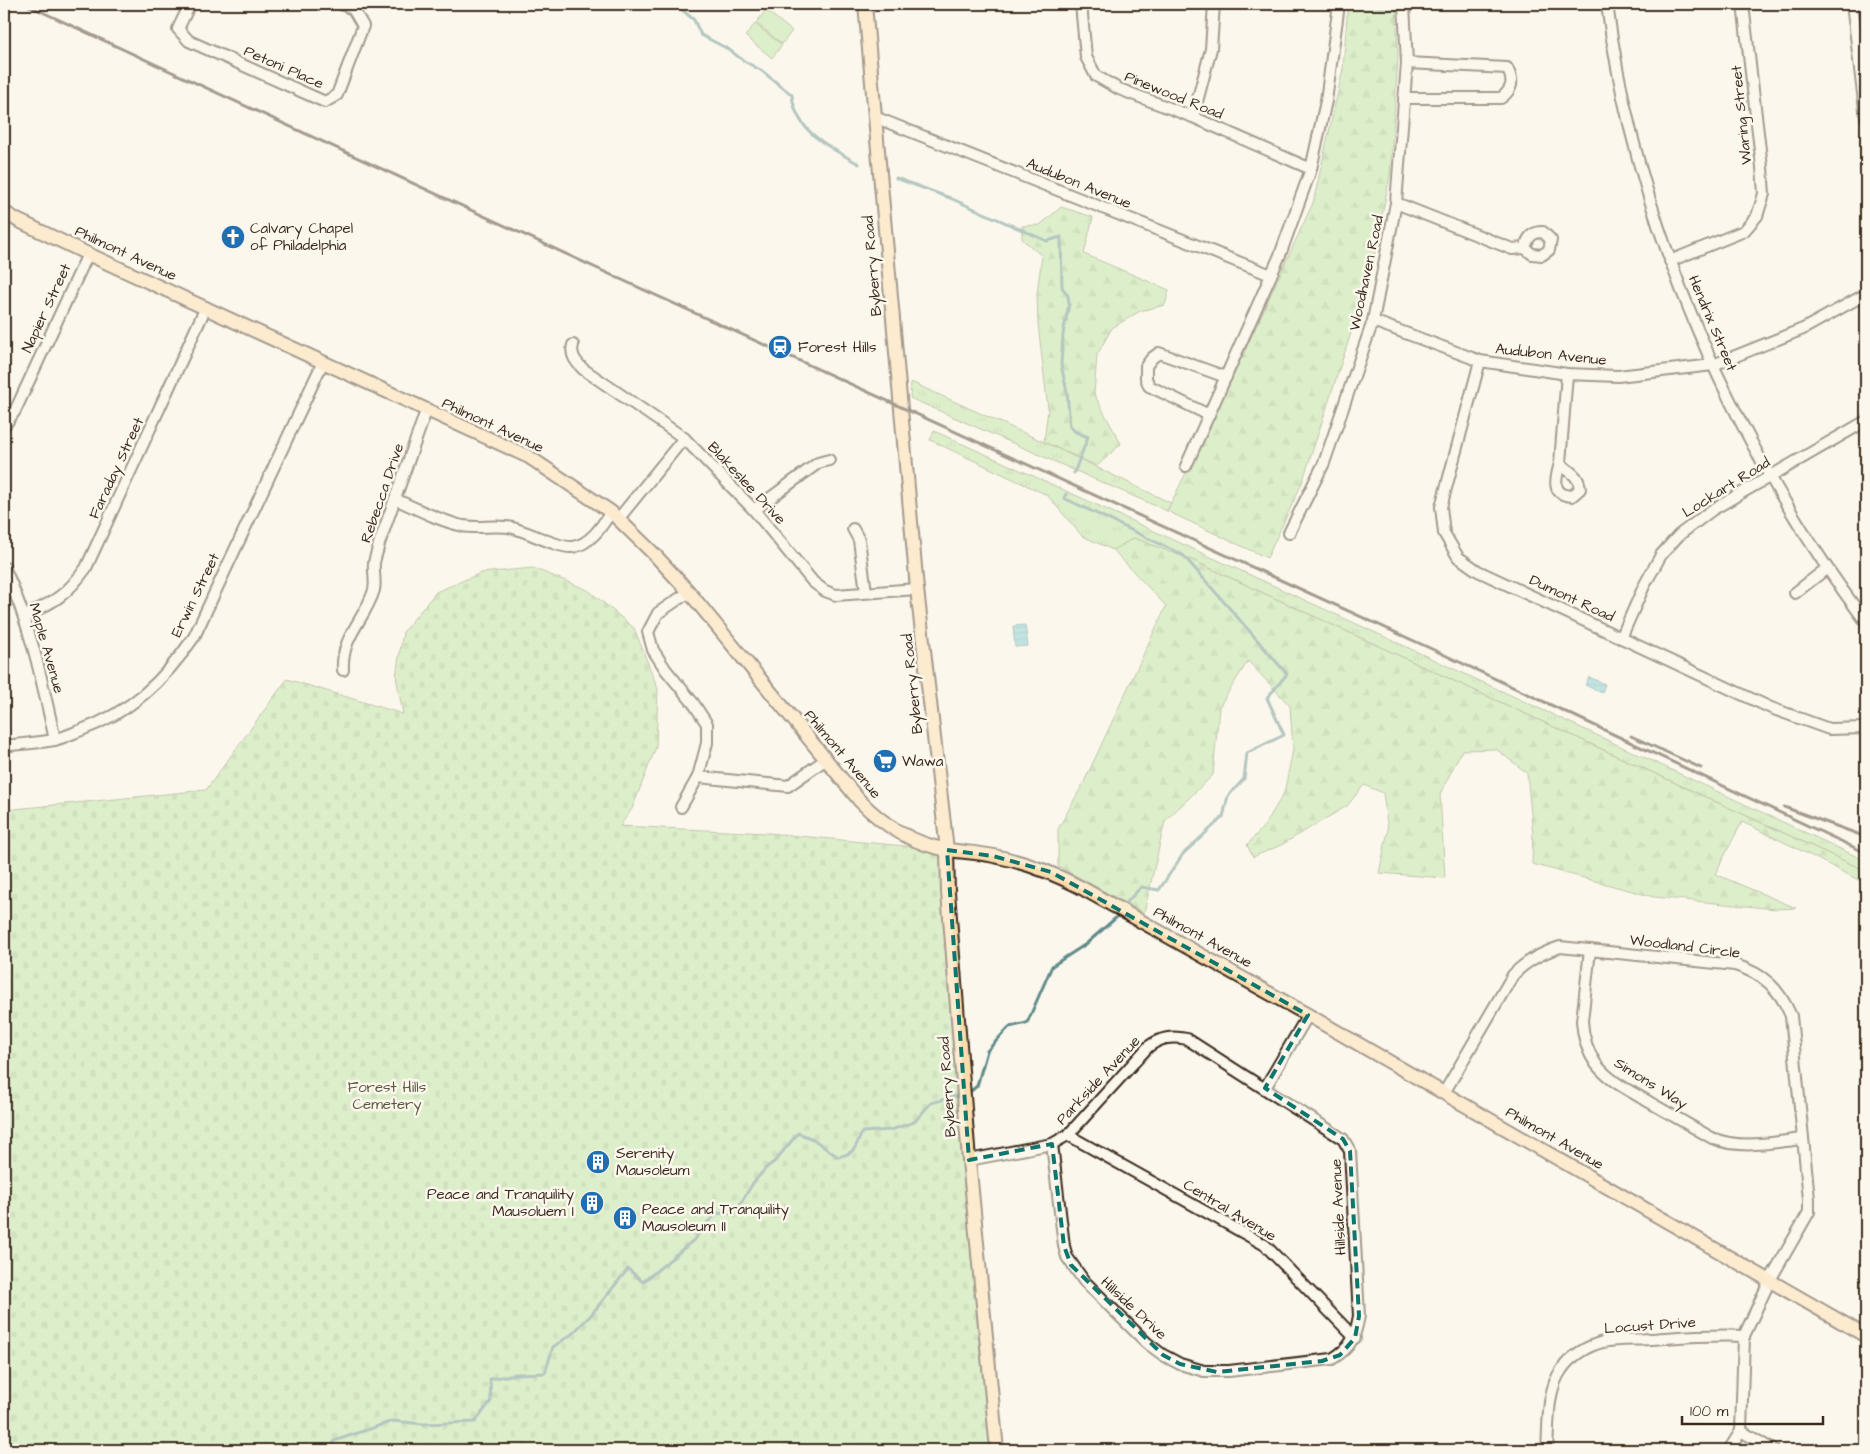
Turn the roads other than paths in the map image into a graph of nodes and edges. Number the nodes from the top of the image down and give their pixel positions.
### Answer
1 (190, 4) edge
2 (341, 4) edge
3 (865, 4) edge
4 (1081, 4) edge
5 (1214, 4) edge
6 (1339, 4) edge
7 (1404, 4) edge
8 (1607, 4) edge
9 (1743, 4) edge
10 (1852, 4) edge
11 (1407, 63) junction
12 (1404, 98) junction
13 (1193, 117) junction
14 (877, 118) junction
15 (1866, 118) edge
16 (1311, 169) junction
17 (1396, 203) junction
18 (4, 212) edge
19 (1524, 248) dead end
20 (88, 254) junction
21 (1670, 261) junction
22 (1271, 275) junction
23 (1866, 294) edge
24 (206, 307) junction
25 (1374, 321) junction
26 (573, 345) dead end
27 (1480, 361) junction
28 (323, 362) junction
29 (1713, 365) junction
30 (1567, 374) junction
31 (1226, 377) junction
32 (426, 411) junction
33 (1208, 415) junction
34 (1866, 421) edge
35 (4, 426) edge
36 (684, 438) junction
37 (829, 460) dead end
38 (1560, 463) dead end
39 (1186, 466) dead end
40 (1770, 477) junction
41 (395, 499) junction
42 (754, 510) junction
43 (615, 515) junction
44 (853, 529) dead end
45 (1289, 533) dead end
46 (4, 567) edge
47 (1826, 568) junction
48 (917, 589) junction
49 (689, 592) junction
50 (866, 592) junction
51 (1795, 593) dead end
52 (25, 616) junction
53 (1866, 622) edge
54 (1621, 638) junction
55 (343, 670) dead end
56 (1866, 728) edge
57 (54, 740) junction
58 (4, 746) edge
59 (825, 760) junction
60 (698, 776) junction
61 (682, 807) dead end
62 (947, 850) junction
63 (1590, 950) junction
64 (1308, 1015) junction
65 (1265, 1088) junction
66 (1444, 1093) junction
67 (1068, 1135) junction
68 (1803, 1139) junction
69 (1052, 1144) junction
70 (969, 1160) junction
71 (1770, 1280) junction
72 (1744, 1336) junction
73 (1866, 1336) edge
74 (1355, 1338) junction
75 (1741, 1431) junction
76 (997, 1450) edge
77 (1547, 1450) edge
78 (1729, 1450) edge
79 (1773, 1450) edge

1 - 2 street, Petoni Place
3 - 14 main road, Byberry Road
4 - 13 street, Pinewood Road
5 - 13 street
6 - 16 street
7 - 11 street, Woodhaven Road
8 - 21 street, Hendrix Street
9 - 21 street, Waring Street
10 - 15 street
11 - 12 street, Woodhaven Road
11 - 12 street
12 - 17 street, Woodhaven Road
13 - 16 street, Pinewood Road
14 - 22 street, Audubon Avenue
14 - 48 main road, Byberry Road
16 - 22 street
17 - 19 street
17 - 25 street, Woodhaven Road
18 - 20 main road, Philmont Avenue
20 - 24 main road, Philmont Avenue
20 - 35 street, Napier Street
21 - 29 street, Hendrix Street
22 - 31 street
23 - 29 street, Audubon Avenue
24 - 28 main road, Philmont Avenue
24 - 52 street, Faraday Street
25 - 27 street, Audubon Avenue
25 - 45 street, Woodhaven Road
26 - 36 street, Blakeslee Drive
27 - 30 street, Audubon Avenue
27 - 54 street, Dumont Road
28 - 32 main road, Philmont Avenue
28 - 57 street, Erwin Street
29 - 30 street, Audubon Avenue
29 - 40 street, Hendrix Street
30 - 38 street
31 - 33 street
31 - 33 street
32 - 41 street, Rebecca Drive
32 - 43 main road, Philmont Avenue
33 - 39 street
34 - 40 street, Lockart Road
36 - 42 street, Blakeslee Drive
36 - 43 street
37 - 42 street
40 - 47 street, Hendrix Street
40 - 54 street, Lockart Road
41 - 43 street
41 - 55 street, Rebecca Drive
42 - 50 street, Blakeslee Drive
43 - 49 main road, Philmont Avenue
44 - 50 street
46 - 52 street, Maple Avenue
47 - 51 street
47 - 53 street, Hendrix Street
48 - 50 street, Blakeslee Drive
48 - 62 main road, Byberry Road
49 - 59 main road, Philmont Avenue
49 - 60 street
52 - 57 street, Maple Avenue
54 - 56 street, Dumont Road
57 - 58 street, Erwin Street
59 - 60 street
59 - 62 main road, Philmont Avenue
60 - 61 street
62 - 64 main road, Philmont Avenue
62 - 70 main road, Byberry Road
63 - 66 street, Woodland Circle
63 - 68 street, Simons Way
63 - 68 street, Woodland Circle
64 - 65 street
64 - 66 main road, Philmont Avenue
65 - 67 street, Parkside Avenue
65 - 74 street, Hillside Avenue
66 - 71 main road, Philmont Avenue
67 - 69 street, Parkside Avenue
67 - 74 street, Central Avenue
68 - 71 street, Woodland Circle
69 - 70 street, Parkside Avenue
69 - 74 street, Hillside Drive
70 - 76 main road, Byberry Road
71 - 72 street, Woodland Circle
71 - 73 main road, Philmont Avenue
72 - 75 street
72 - 77 street, Locust Drive
75 - 78 street
75 - 79 street

